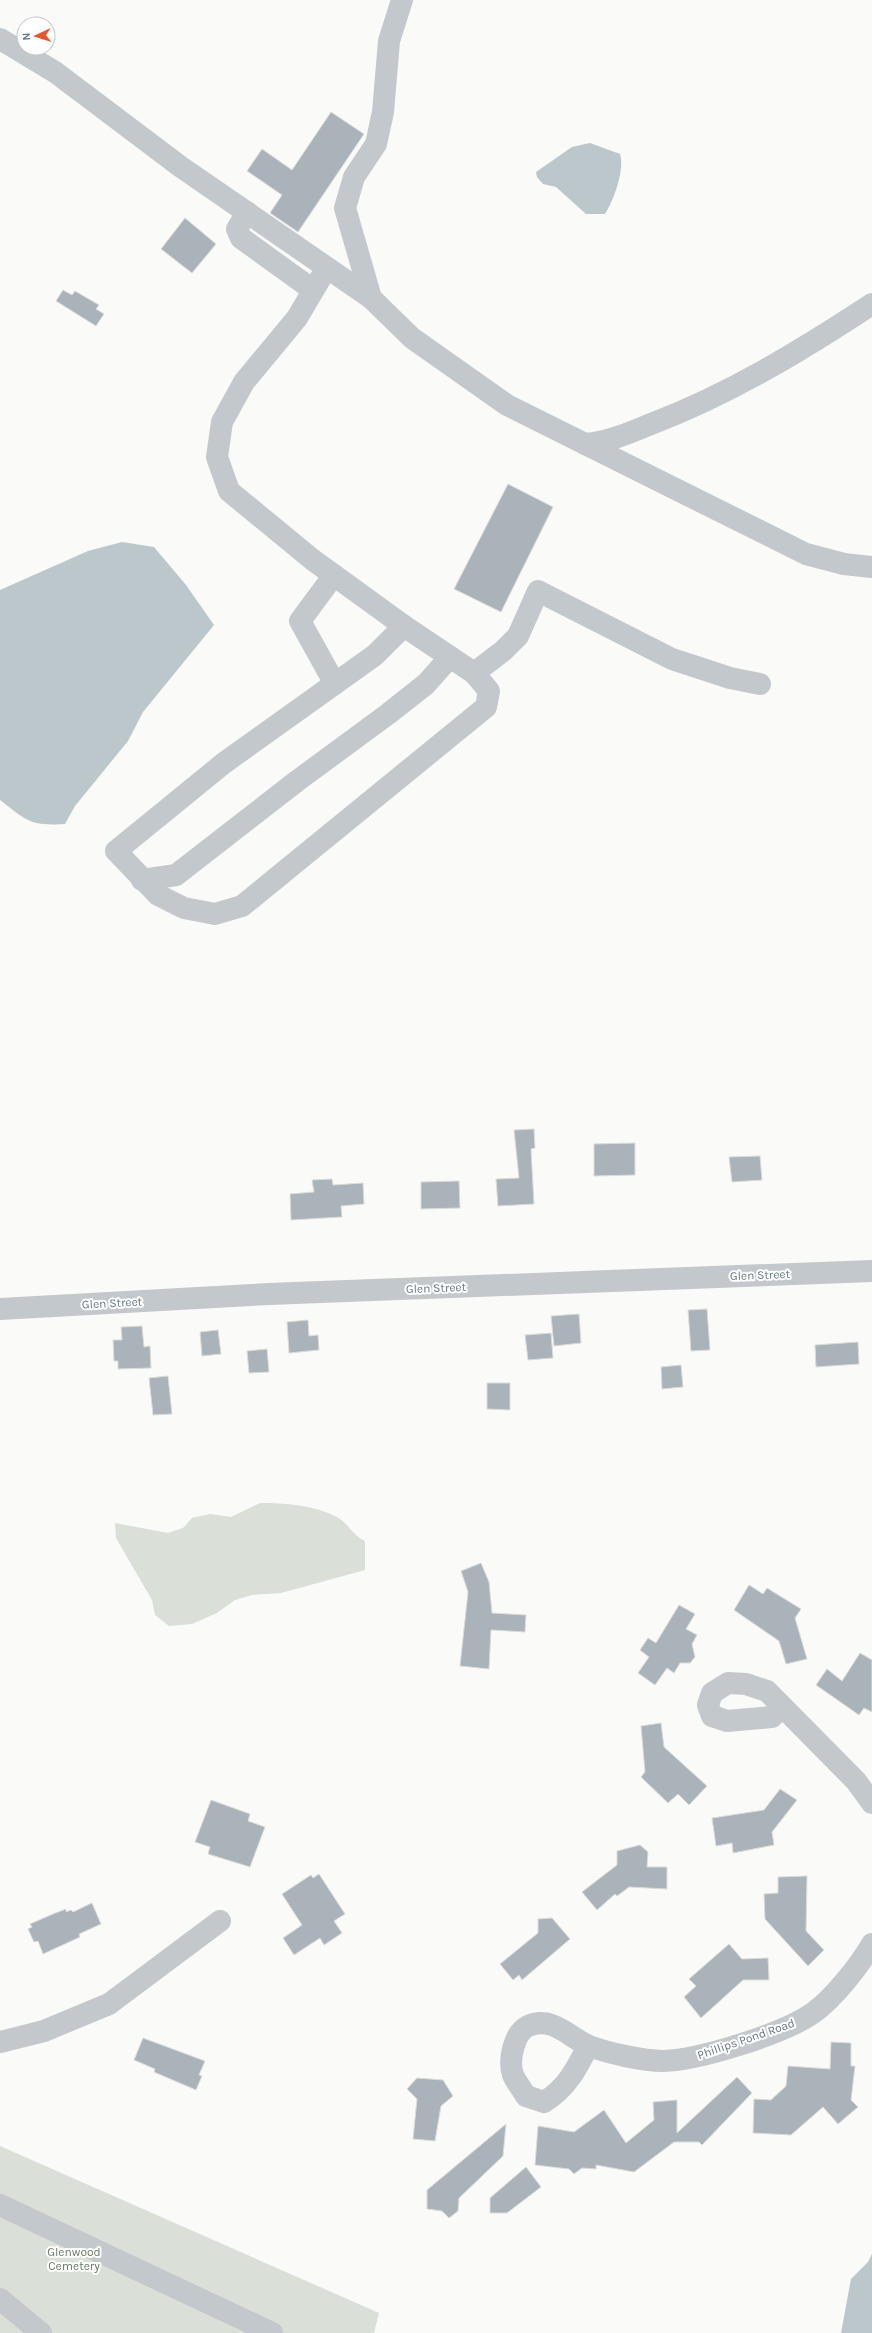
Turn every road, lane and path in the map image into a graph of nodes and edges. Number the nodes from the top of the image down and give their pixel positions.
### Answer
1 (402, 0) edge
2 (0, 39) edge
3 (247, 212) junction
4 (326, 269) junction
5 (314, 290) junction
6 (371, 298) junction
7 (872, 304) edge
8 (585, 444) junction
9 (872, 567) edge
10 (334, 575) junction
11 (404, 626) junction
12 (450, 657) junction
13 (474, 673) junction
14 (335, 684) junction
15 (760, 684) dead end
16 (142, 880) junction
17 (872, 1271) edge
18 (0, 1309) edge
19 (781, 1706) dead end
20 (872, 1803) edge
21 (220, 1920) dead end
22 (872, 1944) edge
23 (0, 2042) edge
24 (588, 2046) dead end
25 (0, 2205) edge
26 (0, 2299) edge
27 (41, 2333) edge
28 (272, 2333) edge

1 - 6 street
2 - 3 street
3 - 4 street
3 - 5 street
4 - 5 street
4 - 6 street
5 - 10 street
6 - 8 street
7 - 8 street
8 - 9 street
10 - 11 street
10 - 14 street
11 - 12 street
11 - 14 street
12 - 13 street
12 - 16 street
13 - 15 street
13 - 16 street
14 - 16 street
17 - 18 street, Glen Street
19 - 20 street
21 - 23 street
22 - 24 street, Phillips Pond Road
25 - 28 street
26 - 27 street

